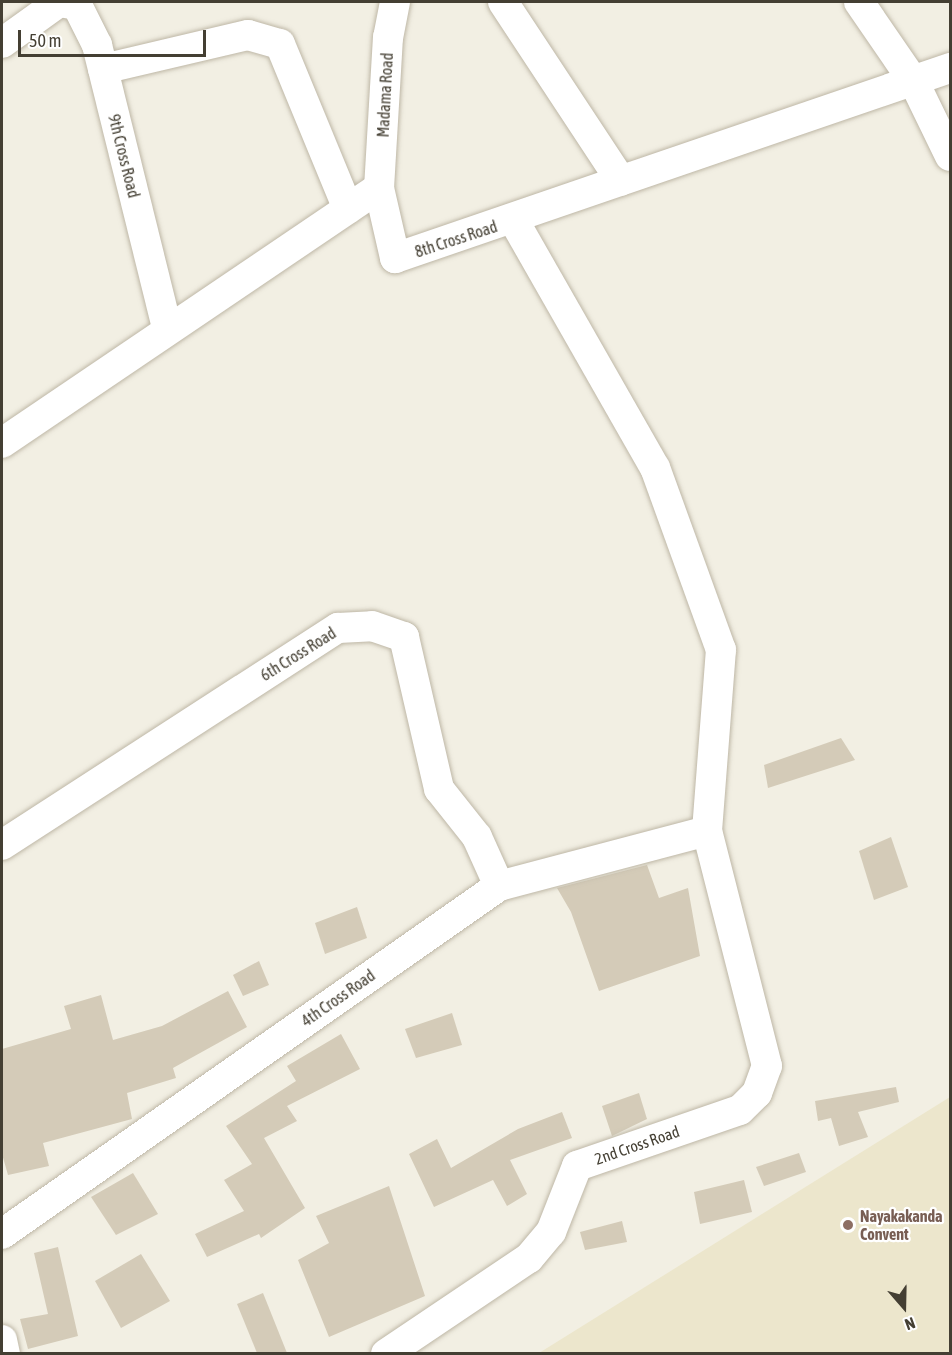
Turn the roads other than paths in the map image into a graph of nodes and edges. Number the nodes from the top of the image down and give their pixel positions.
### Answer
1 (59, 2) edge
2 (395, 2) edge
3 (503, 2) edge
4 (859, 2) edge
5 (2, 42) edge
6 (951, 68) edge
7 (103, 69) junction
8 (914, 82) junction
9 (951, 156) edge
10 (621, 181) junction
11 (379, 188) junction
12 (348, 209) junction
13 (514, 220) junction
14 (167, 328) junction
15 (2, 443) edge
16 (707, 831) junction
17 (2, 845) edge
18 (499, 886) junction
19 (2, 1234) edge
20 (2, 1340) edge
21 (5, 1353) edge
22 (386, 1353) edge

1 - 5 street, 9th Cross Road
1 - 7 street, 9th Cross Road
2 - 11 street, Madama Road
3 - 10 street
4 - 8 street
6 - 8 street, 8th Cross Road
7 - 12 street
7 - 14 street, 9th Cross Road
8 - 9 street
8 - 10 street, 8th Cross Road
10 - 13 street, 8th Cross Road
11 - 12 street
11 - 13 street, 8th Cross Road
12 - 14 street
13 - 16 street
14 - 15 street
16 - 18 street, 4th Cross Road
16 - 22 street, 2nd Cross Road
17 - 18 street, 6th Cross Road
18 - 19 street, 4th Cross Road
20 - 21 street

